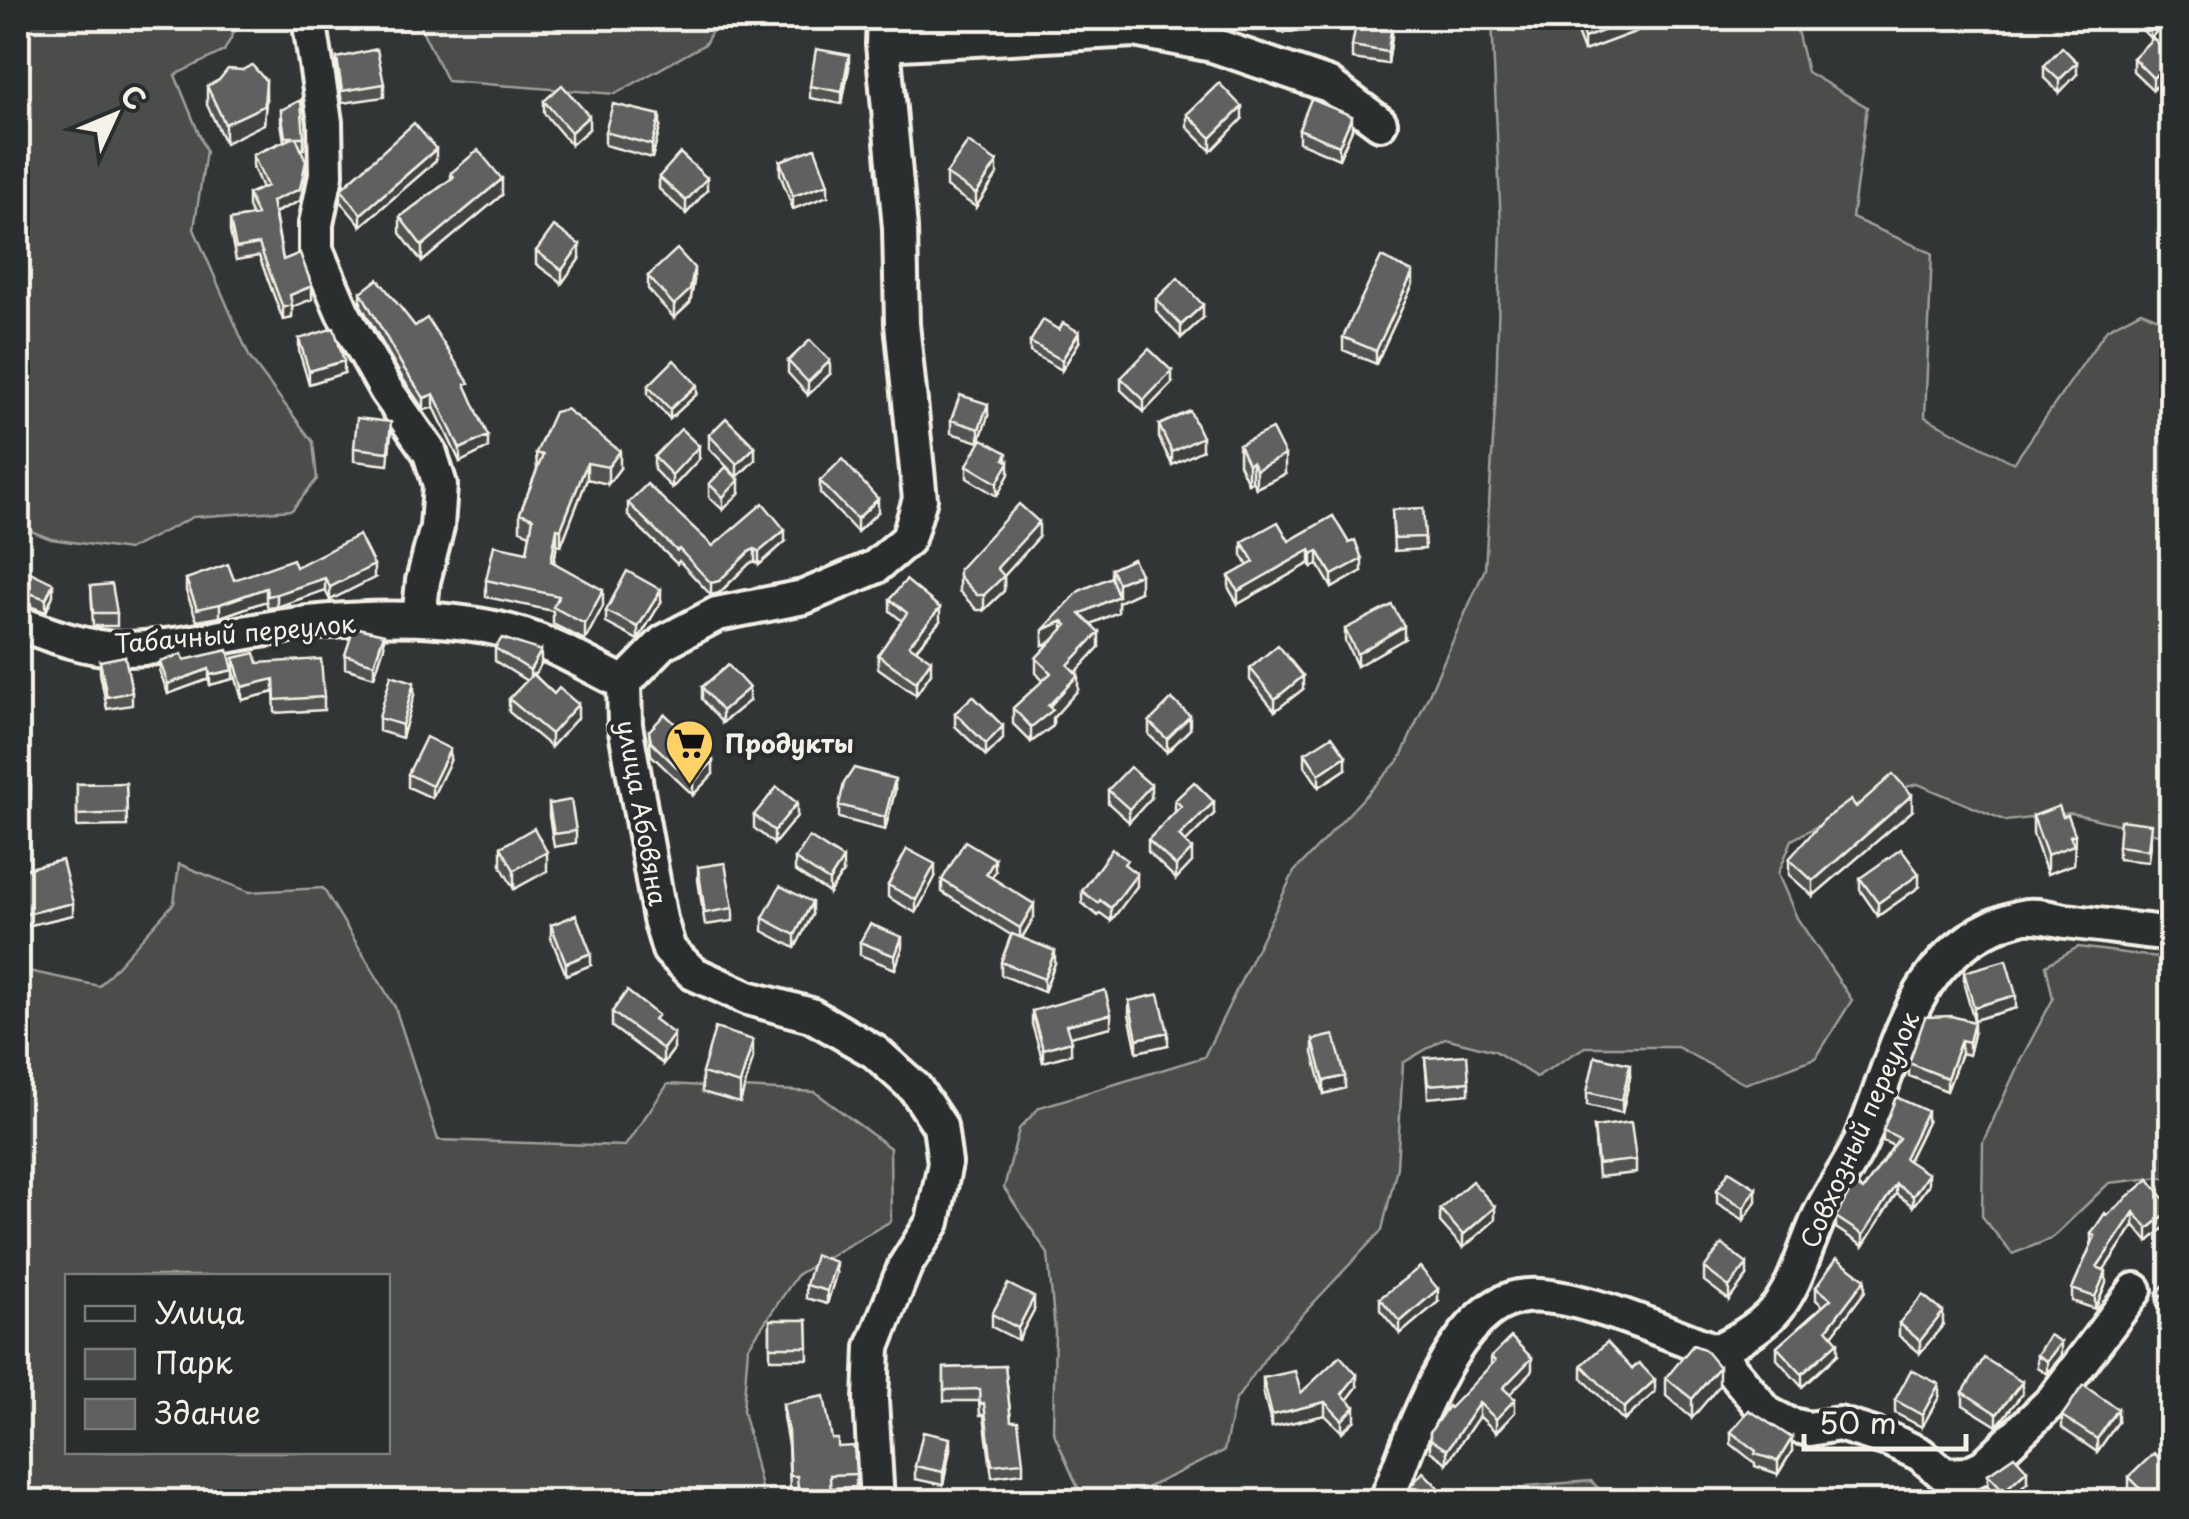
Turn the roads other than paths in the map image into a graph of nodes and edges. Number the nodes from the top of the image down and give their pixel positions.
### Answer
1 (309, 18) edge
2 (884, 31) edge
3 (1380, 124) dead end
4 (419, 619) junction
5 (18, 623) edge
6 (624, 684) junction
7 (2172, 934) edge
8 (2136, 1290) dead end
9 (1716, 1351) junction
10 (877, 1502) edge
11 (1386, 1502) edge

1 - 4 street
2 - 3 street
2 - 6 street, улица Абовяна
4 - 5 street, Табачный переулок
4 - 6 street, Табачный переулок
6 - 10 street, улица Абовяна
7 - 9 street, Совхозный переулок
8 - 9 street
9 - 11 street

